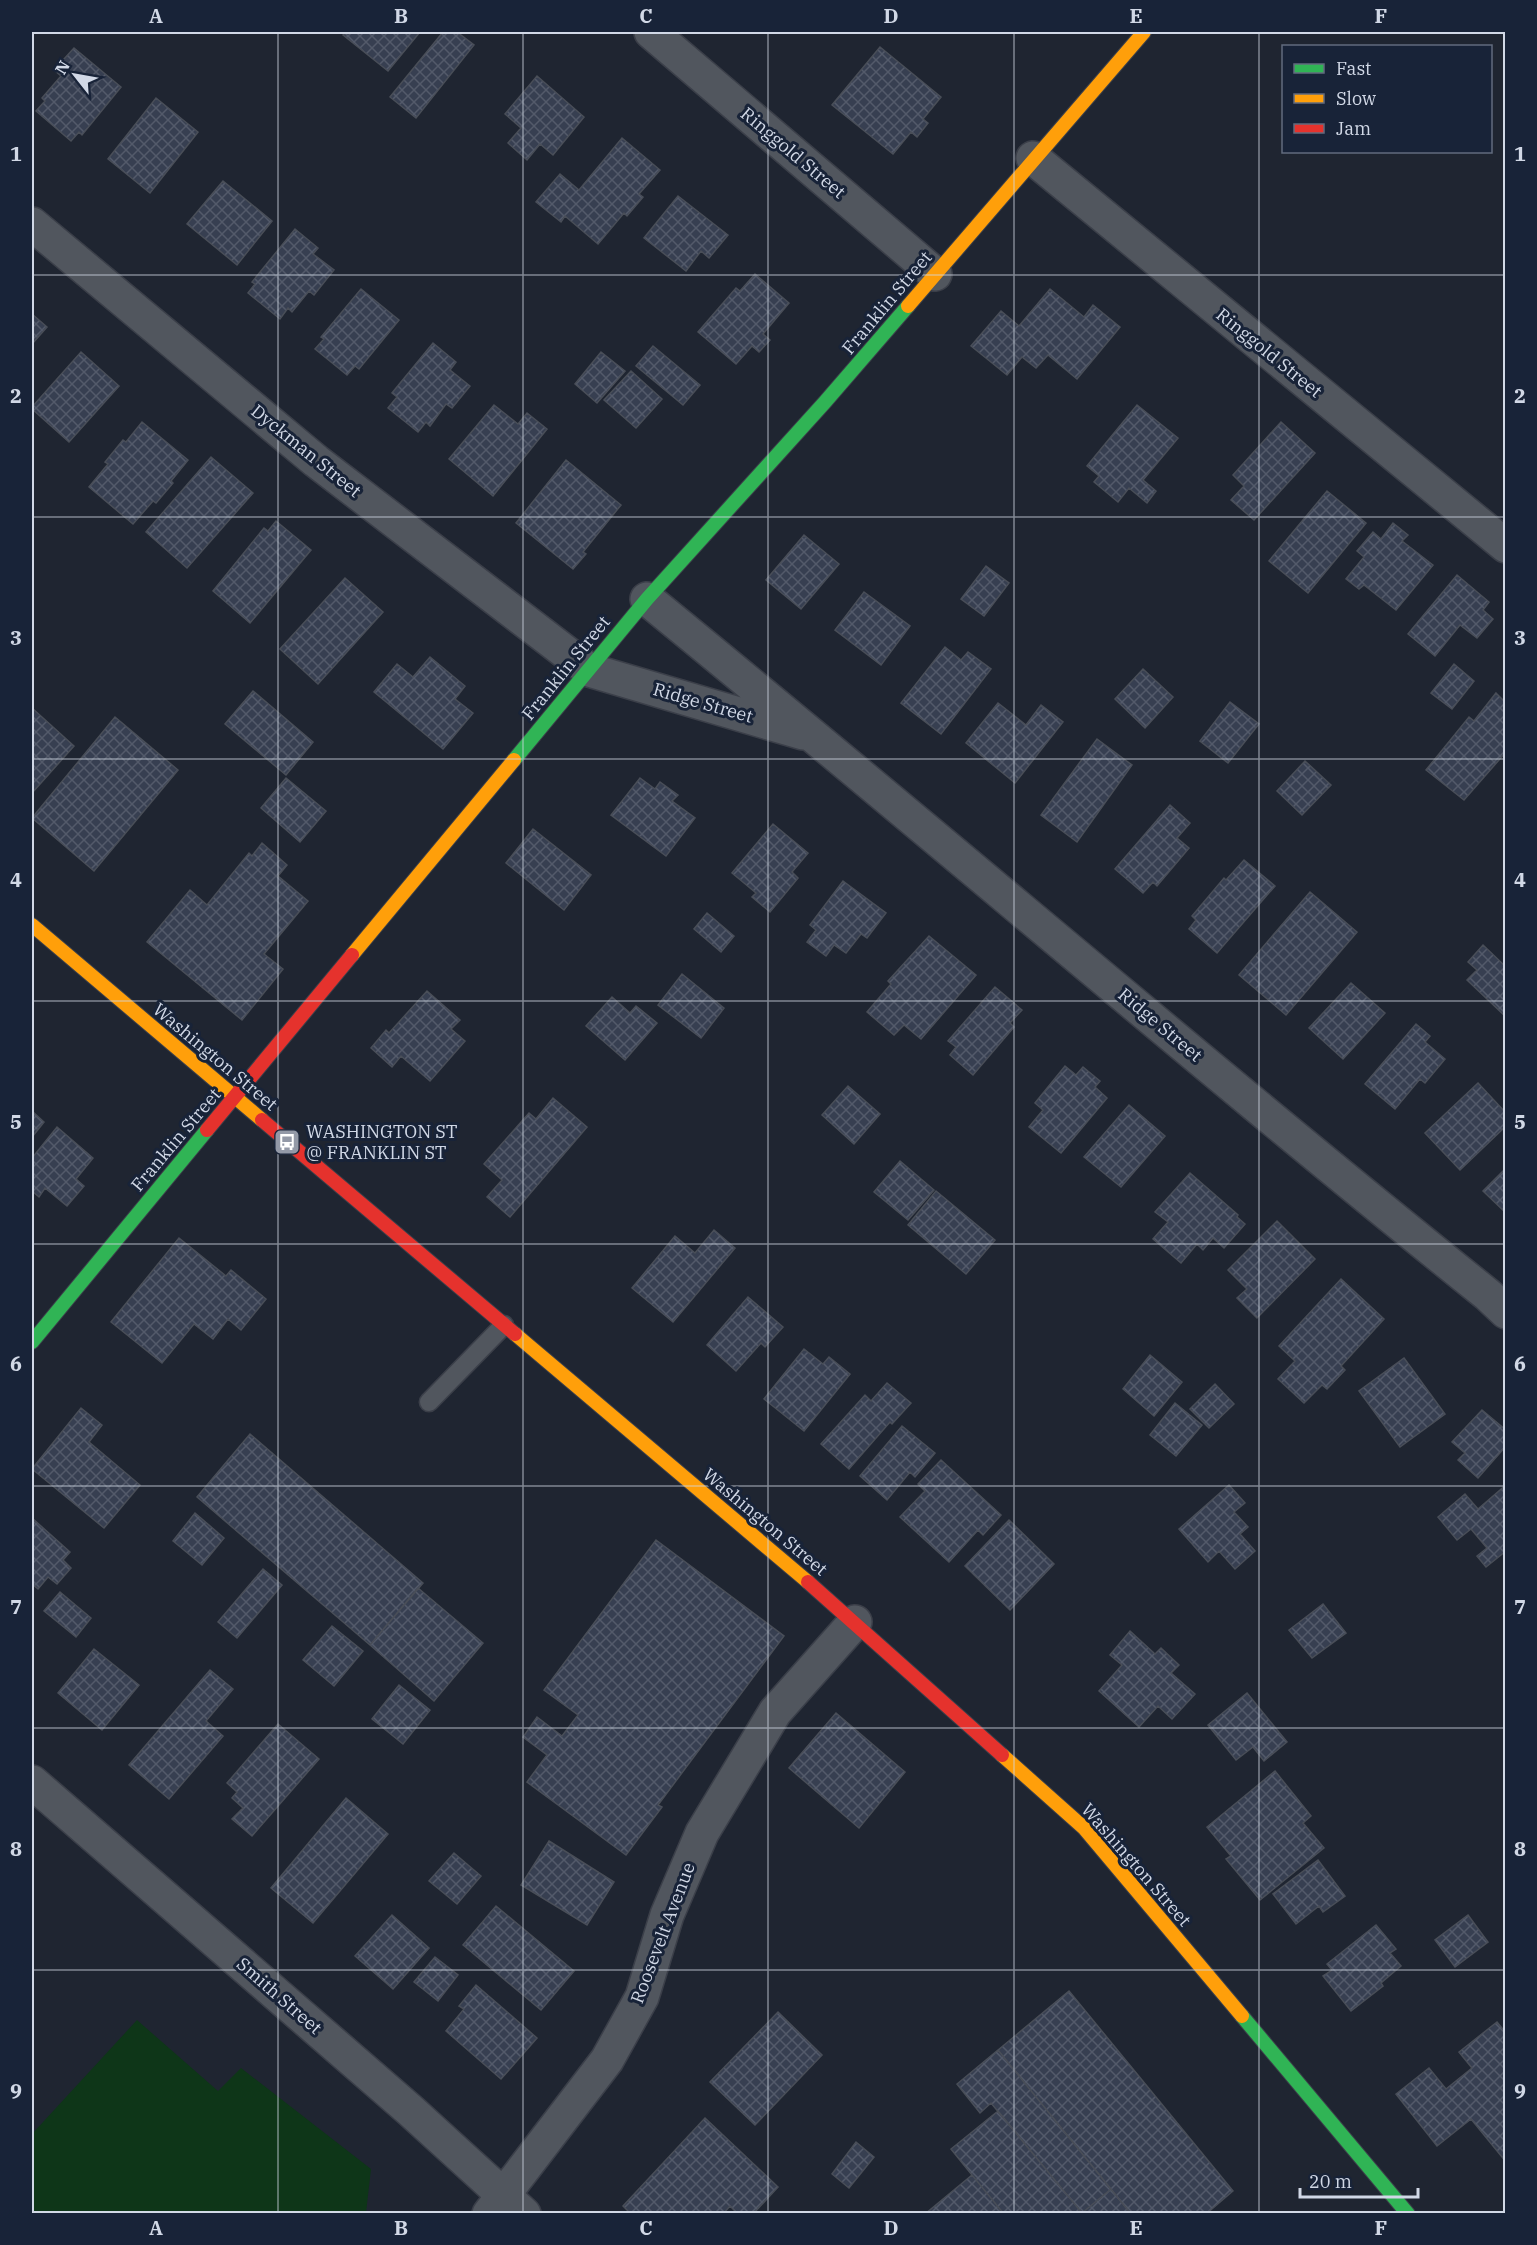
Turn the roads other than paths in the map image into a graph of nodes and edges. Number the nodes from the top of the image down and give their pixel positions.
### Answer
1 (651, 32) edge
2 (1144, 32) edge
3 (1033, 158) junction
4 (32, 224) edge
5 (935, 274) junction
6 (1506, 546) edge
7 (647, 599) junction
8 (589, 670) junction
9 (817, 737) junction
10 (32, 925) edge
11 (236, 1098) junction
12 (1506, 1312) edge
13 (504, 1325) junction
14 (32, 1342) edge
15 (429, 1402) dead end
16 (855, 1622) junction
17 (32, 1782) edge
18 (506, 2207) edge
19 (1408, 2214) edge

1 - 5 street, Ringgold Street
2 - 3 street, Franklin Street
3 - 5 street, Franklin Street
3 - 6 street, Ringgold Street
4 - 8 street, Dyckman Street
5 - 7 street, Franklin Street
7 - 8 street, Franklin Street
7 - 9 street, Ridge Street
8 - 9 street, Ridge Street
8 - 11 street, Franklin Street
9 - 12 street, Ridge Street
10 - 11 street, Washington Street
11 - 13 street, Washington Street
11 - 14 street, Franklin Street
13 - 15 lane
13 - 16 street, Washington Street
16 - 18 street, Roosevelt Avenue
16 - 19 street, Washington Street
17 - 18 street, Smith Street

